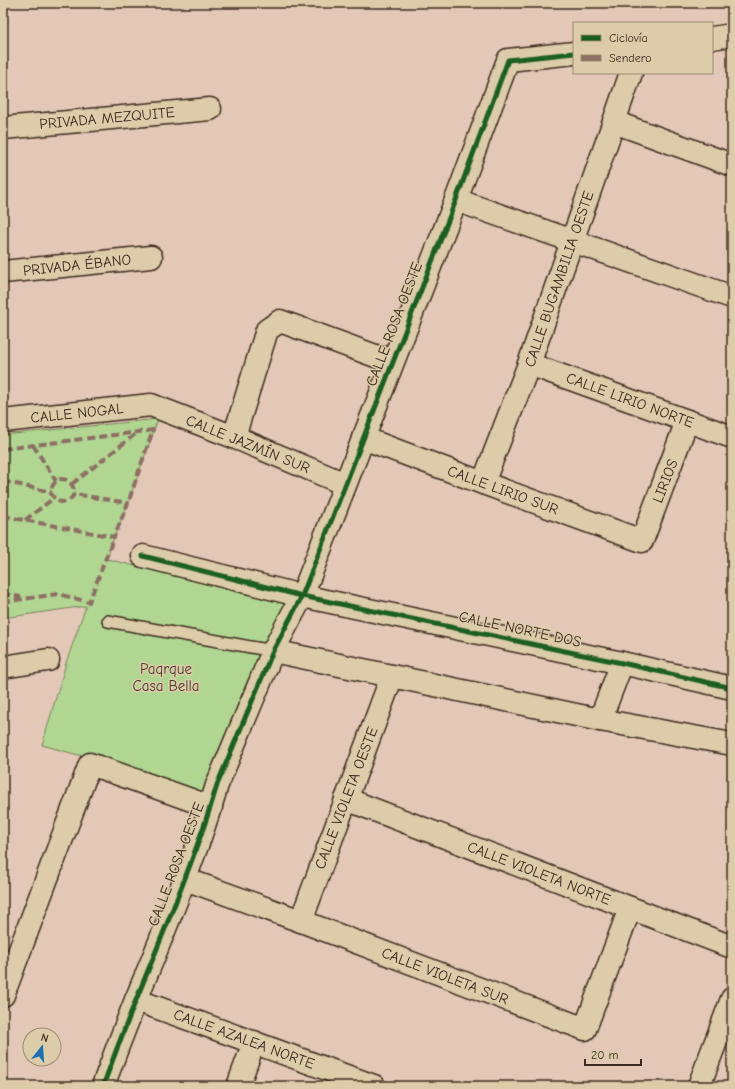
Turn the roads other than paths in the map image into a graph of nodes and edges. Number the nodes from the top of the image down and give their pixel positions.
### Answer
1 (732, 35) edge
2 (713, 38) edge
3 (573, 54) edge
4 (631, 74) edge
5 (210, 109) dead end
6 (614, 122) junction
7 (3, 128) edge
8 (732, 165) edge
9 (456, 200) junction
10 (572, 240) junction
11 (151, 257) dead end
12 (3, 272) edge
13 (732, 297) edge
14 (392, 362) junction
15 (529, 364) junction
16 (151, 405) joint
17 (3, 421) edge
18 (687, 421) junction
19 (234, 437) junction
20 (732, 437) edge
21 (363, 438) junction
22 (483, 483) junction
23 (345, 484) junction
24 (642, 541) joint
25 (143, 556) dead end
26 (302, 596) junction
27 (108, 621) dead end
28 (273, 650) junction
29 (48, 660) dead end
30 (622, 663) junction
31 (3, 667) edge
32 (392, 676) junction
33 (732, 688) edge
34 (600, 720) junction
35 (732, 744) edge
36 (346, 799) junction
37 (211, 807) junction
38 (185, 879) junction
39 (630, 908) junction
40 (301, 921) junction
41 (732, 947) edge
42 (3, 995) edge
43 (732, 999) edge
44 (136, 1000) junction
45 (728, 1022) edge
46 (254, 1042) junction
47 (103, 1086) edge
48 (238, 1086) edge
49 (374, 1086) edge
50 (699, 1086) edge

1 - 2 street
3 - 9 street, CALLE ROSA OESTE
4 - 6 street, CALLE BUGAMBILIA OESTE
5 - 7 street, PRIVADA MEZQUITE
6 - 8 street
6 - 10 street, CALLE BUGAMBILIA OESTE
9 - 10 street
9 - 14 street, CALLE ROSA OESTE
10 - 13 street
10 - 15 street, CALLE BUGAMBILIA OESTE
11 - 12 street, PRIVADA ÉBANO
14 - 19 street
14 - 21 street, CALLE ROSA OESTE
15 - 18 street, CALLE LIRIO NORTE
15 - 22 street, CALLE BUGAMBILIA OESTE
16 - 17 street, CALLE NOGAL
16 - 19 street, CALLE JAZMÍN SUR
18 - 20 street, CALLE LIRIO NORTE
18 - 24 street, LIRIOS
19 - 23 street, CALLE JAZMÍN SUR
21 - 22 street, CALLE LIRIO SUR
21 - 23 street, CALLE ROSA OESTE
22 - 24 street, CALLE LIRIO SUR
23 - 26 street, CALLE ROSA OESTE
25 - 26 street, CALLE NORTE DOS
26 - 28 street, CALLE ROSA OESTE
26 - 30 street, CALLE NORTE DOS
27 - 28 lane
28 - 32 street
28 - 37 street, CALLE ROSA OESTE
29 - 31 street
30 - 33 street, CALLE NORTE DOS
30 - 34 street
32 - 34 street
32 - 36 street, CALLE VIOLETA OESTE
34 - 35 street
36 - 39 street, CALLE VIOLETA NORTE
36 - 40 street, CALLE VIOLETA OESTE
37 - 38 street, CALLE ROSA OESTE
37 - 42 street
38 - 40 street, CALLE VIOLETA SUR
38 - 44 street, CALLE ROSA OESTE
39 - 40 street, CALLE VIOLETA SUR
39 - 41 street, CALLE VIOLETA NORTE
43 - 45 street
44 - 46 street, CALLE AZALEA NORTE
44 - 47 street, CALLE ROSA OESTE
45 - 50 street
46 - 48 street
46 - 49 street, CALLE AZALEA NORTE

